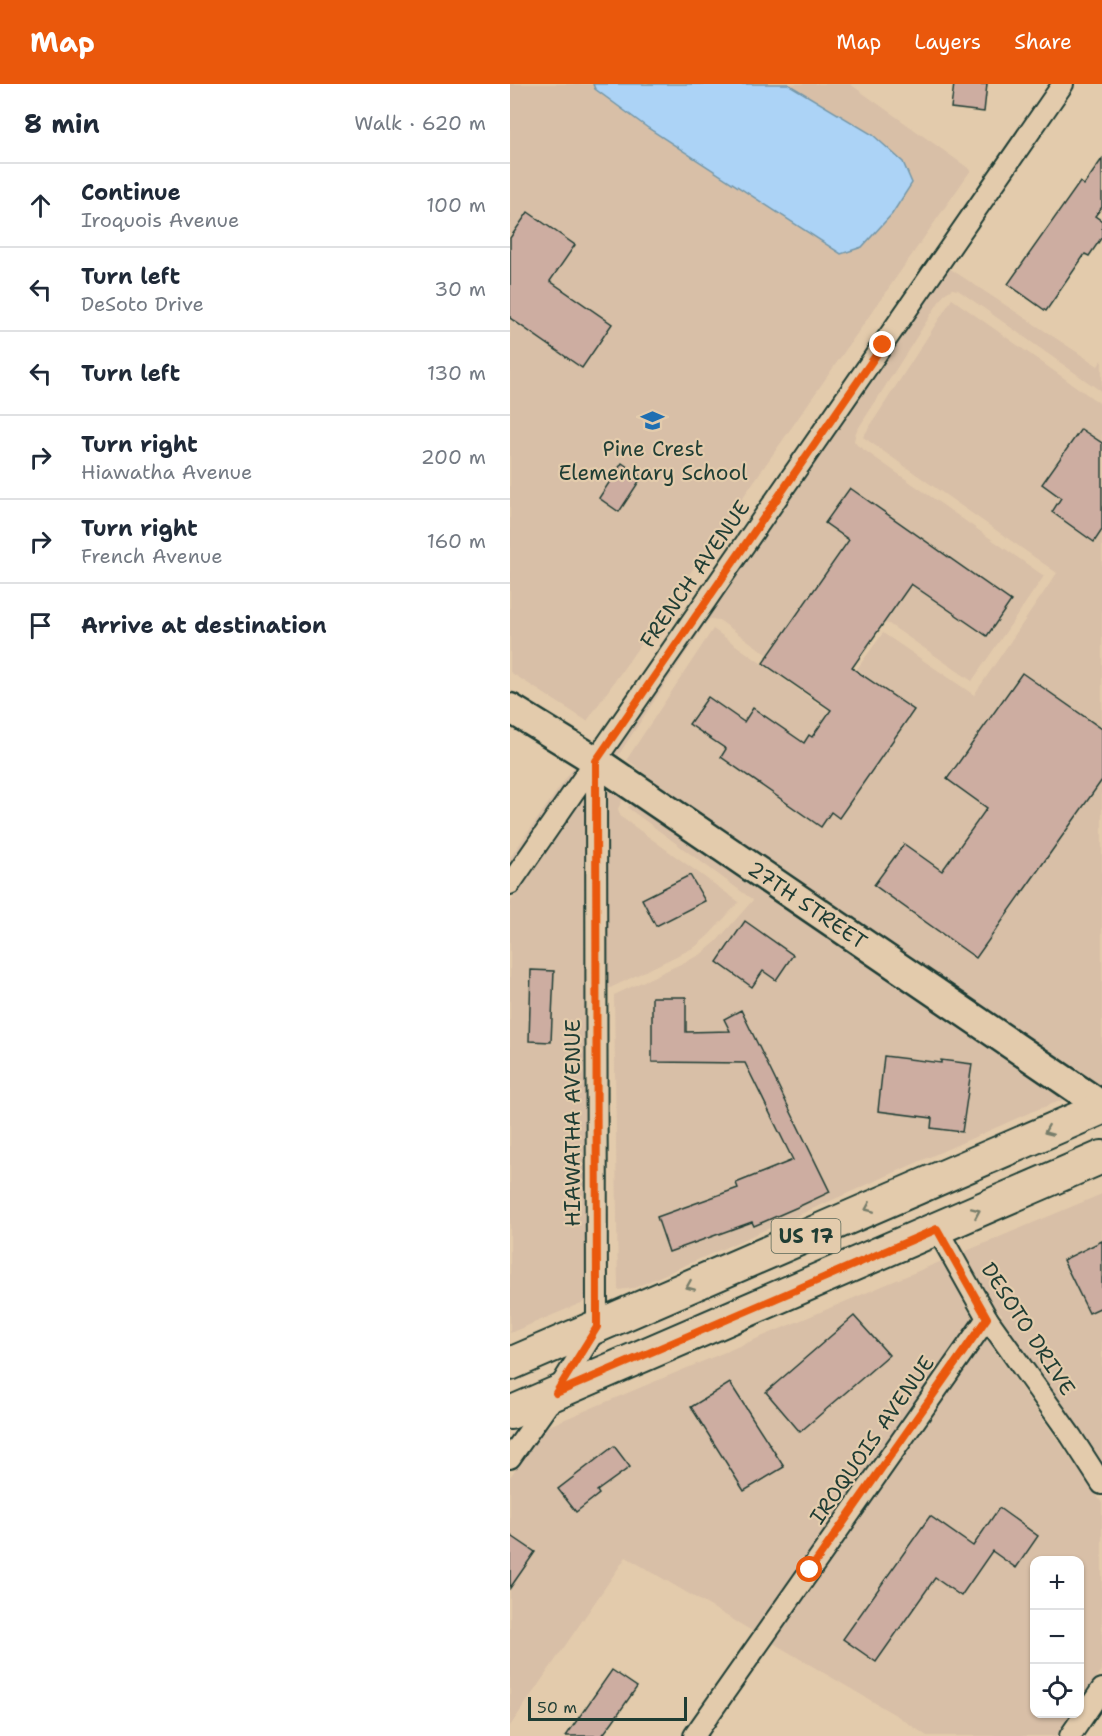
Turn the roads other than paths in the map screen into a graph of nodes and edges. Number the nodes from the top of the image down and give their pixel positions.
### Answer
1 (1063, 84) edge
2 (510, 708) edge
3 (596, 761) junction
4 (510, 884) edge
5 (1102, 1107) edge
6 (1102, 1157) edge
7 (937, 1229) junction
8 (987, 1318) junction
9 (597, 1327) junction
10 (510, 1364) edge
11 (556, 1393) junction
12 (510, 1413) edge
13 (510, 1458) edge
14 (1102, 1484) edge
15 (1102, 1689) edge
16 (694, 1736) edge
17 (1070, 1736) edge

1 - 3 street, FRENCH AVENUE
2 - 3 main road, 27TH STREET
3 - 4 street, FRENCH AVENUE
3 - 5 main road, 27TH STREET
3 - 9 street, HIAWATHA AVENUE
5 -> 9 main road, US 17
7 -> 6 main road, US 17
7 - 8 street, DESOTO DRIVE
7 - 11 main road, US 17
8 - 14 street, DESOTO DRIVE
8 - 16 street, IROQUOIS AVENUE
9 - 10 main road, US 17
9 - 11 street
11 - 12 main road, US 17
11 - 13 street
15 - 17 street

